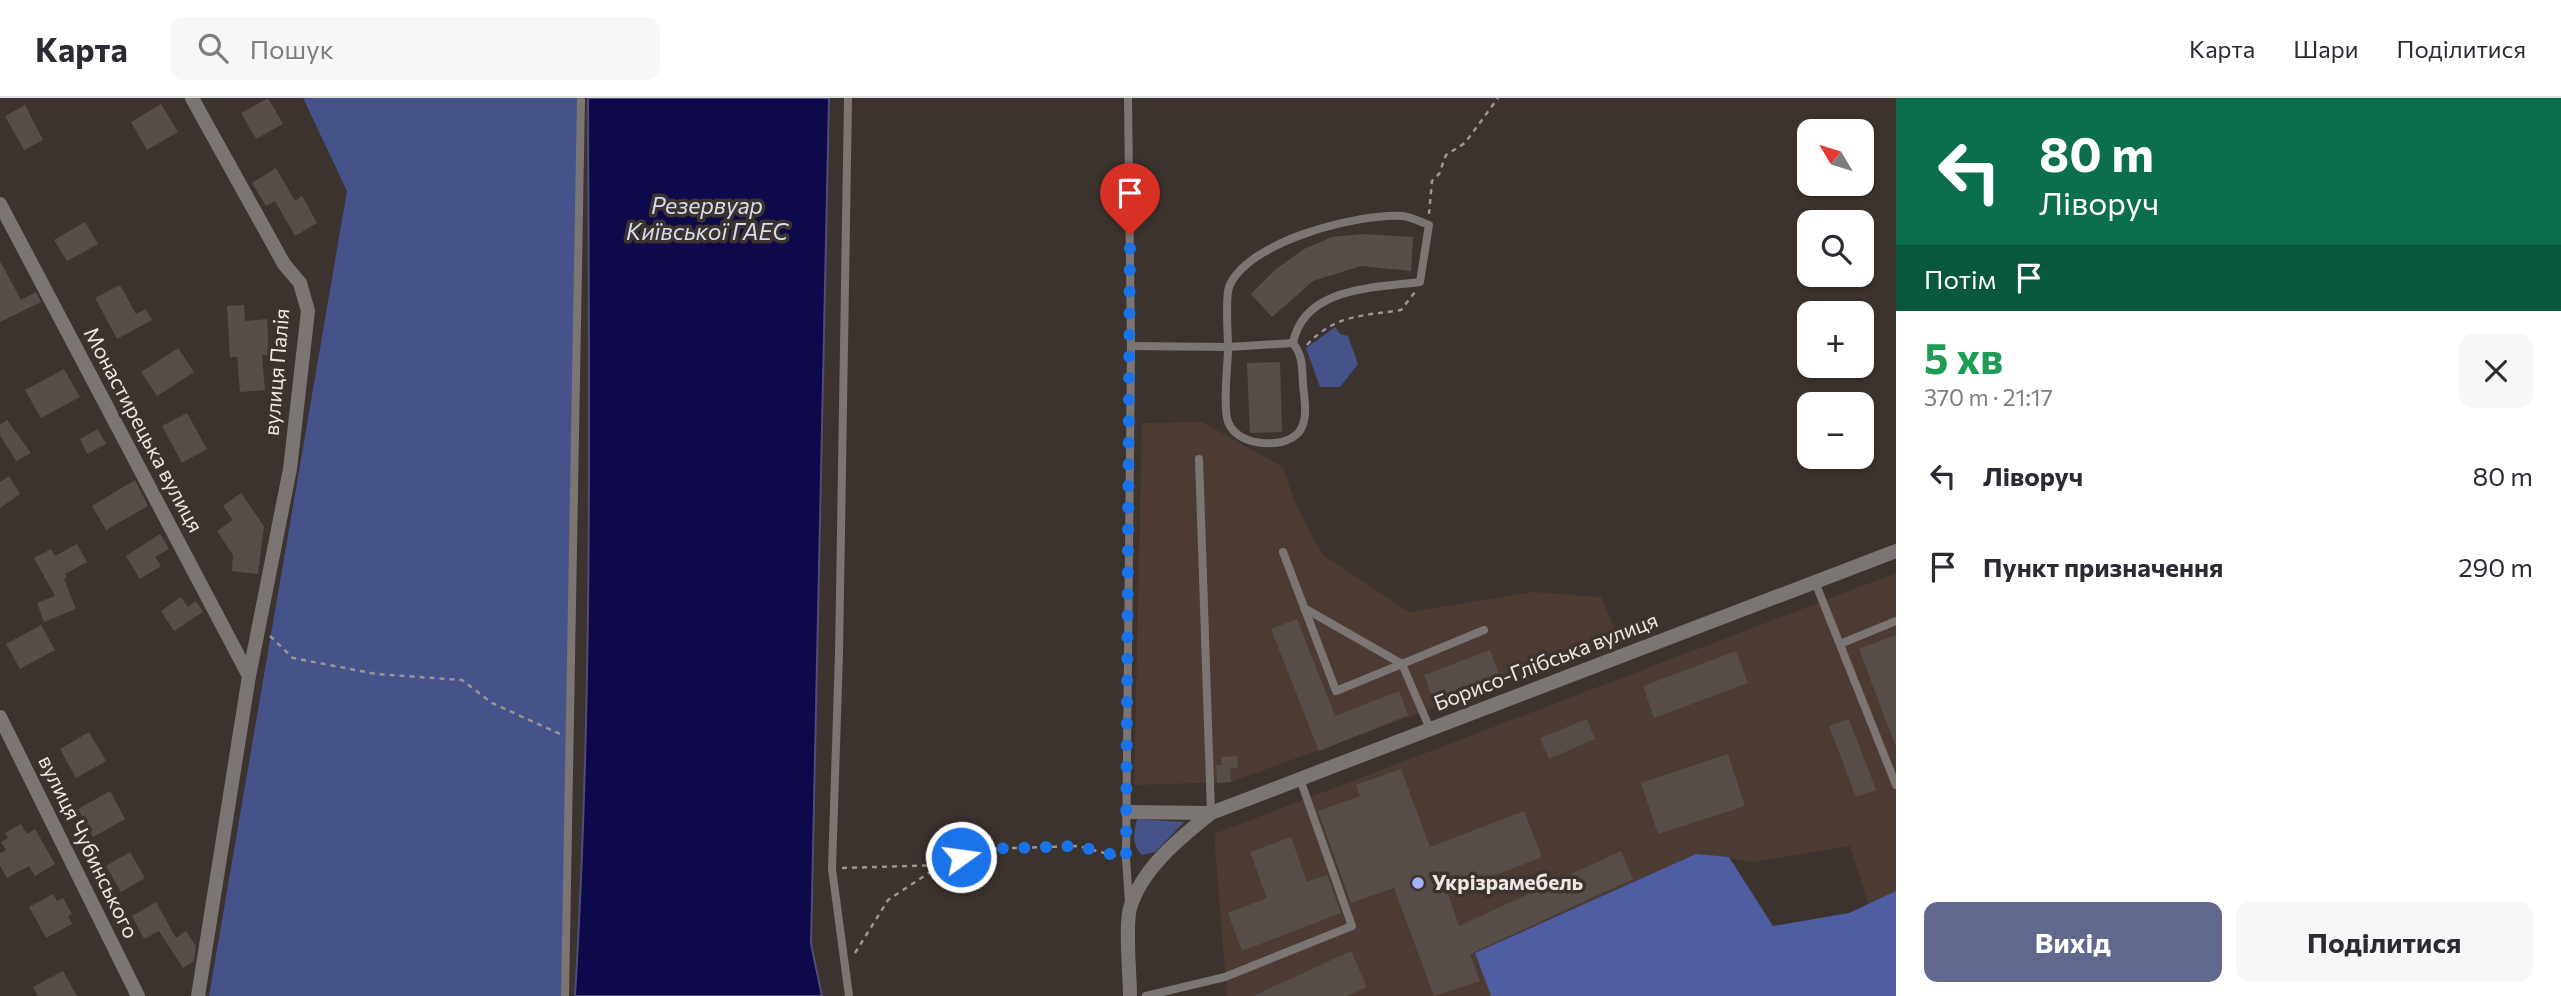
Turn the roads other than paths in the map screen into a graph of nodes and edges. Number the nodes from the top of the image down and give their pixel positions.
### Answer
1 (192, 98) edge
2 (581, 98) edge
3 (848, 98) edge
4 (1128, 98) edge
5 (0, 204) edge
6 (1293, 343) junction
7 (1131, 346) junction
8 (1228, 347) junction
9 (1199, 459) dead end
10 (1896, 551) edge
11 (1283, 552) dead end
12 (1815, 582) junction
13 (1304, 608) junction
14 (1896, 621) edge
15 (1484, 631) dead end
16 (1840, 644) junction
17 (1402, 664) junction
18 (249, 676) junction
19 (0, 717) edge
20 (1430, 729) junction
21 (1300, 779) junction
22 (1896, 785) edge
23 (1128, 812) junction
24 (1211, 813) junction
25 (1130, 910) junction
26 (138, 996) edge
27 (198, 996) edge
28 (565, 996) edge
29 (849, 996) edge
30 (1130, 996) edge
31 (1146, 996) edge

1 - 18 street, вулиця Палія
2 - 28 lane
3 - 29 lane
4 - 7 lane
5 - 18 street, Монастирецька вулиця
6 - 8 lane
6 - 8 lane
6 - 8 lane
7 - 8 lane
7 - 23 lane
9 - 24 lane
10 - 12 street, Борисо-Глібська вулиця
11 - 13 lane
12 - 16 lane
12 - 20 street, Борисо-Глібська вулиця
13 - 17 lane
13 - 17 lane
14 - 16 lane
15 - 17 lane
16 - 22 lane
17 - 20 lane
18 - 27 street, вулиця Палія
19 - 26 street, вулиця Чубинського
20 - 21 street, Борисо-Глібська вулиця
21 - 24 street, Борисо-Глібська вулиця
21 - 31 lane
23 - 24 street, Борисо-Глібська вулиця
23 - 25 lane
24 - 25 street, Борисо-Глібська вулиця
25 - 30 street, Борисо-Глібська вулиця

